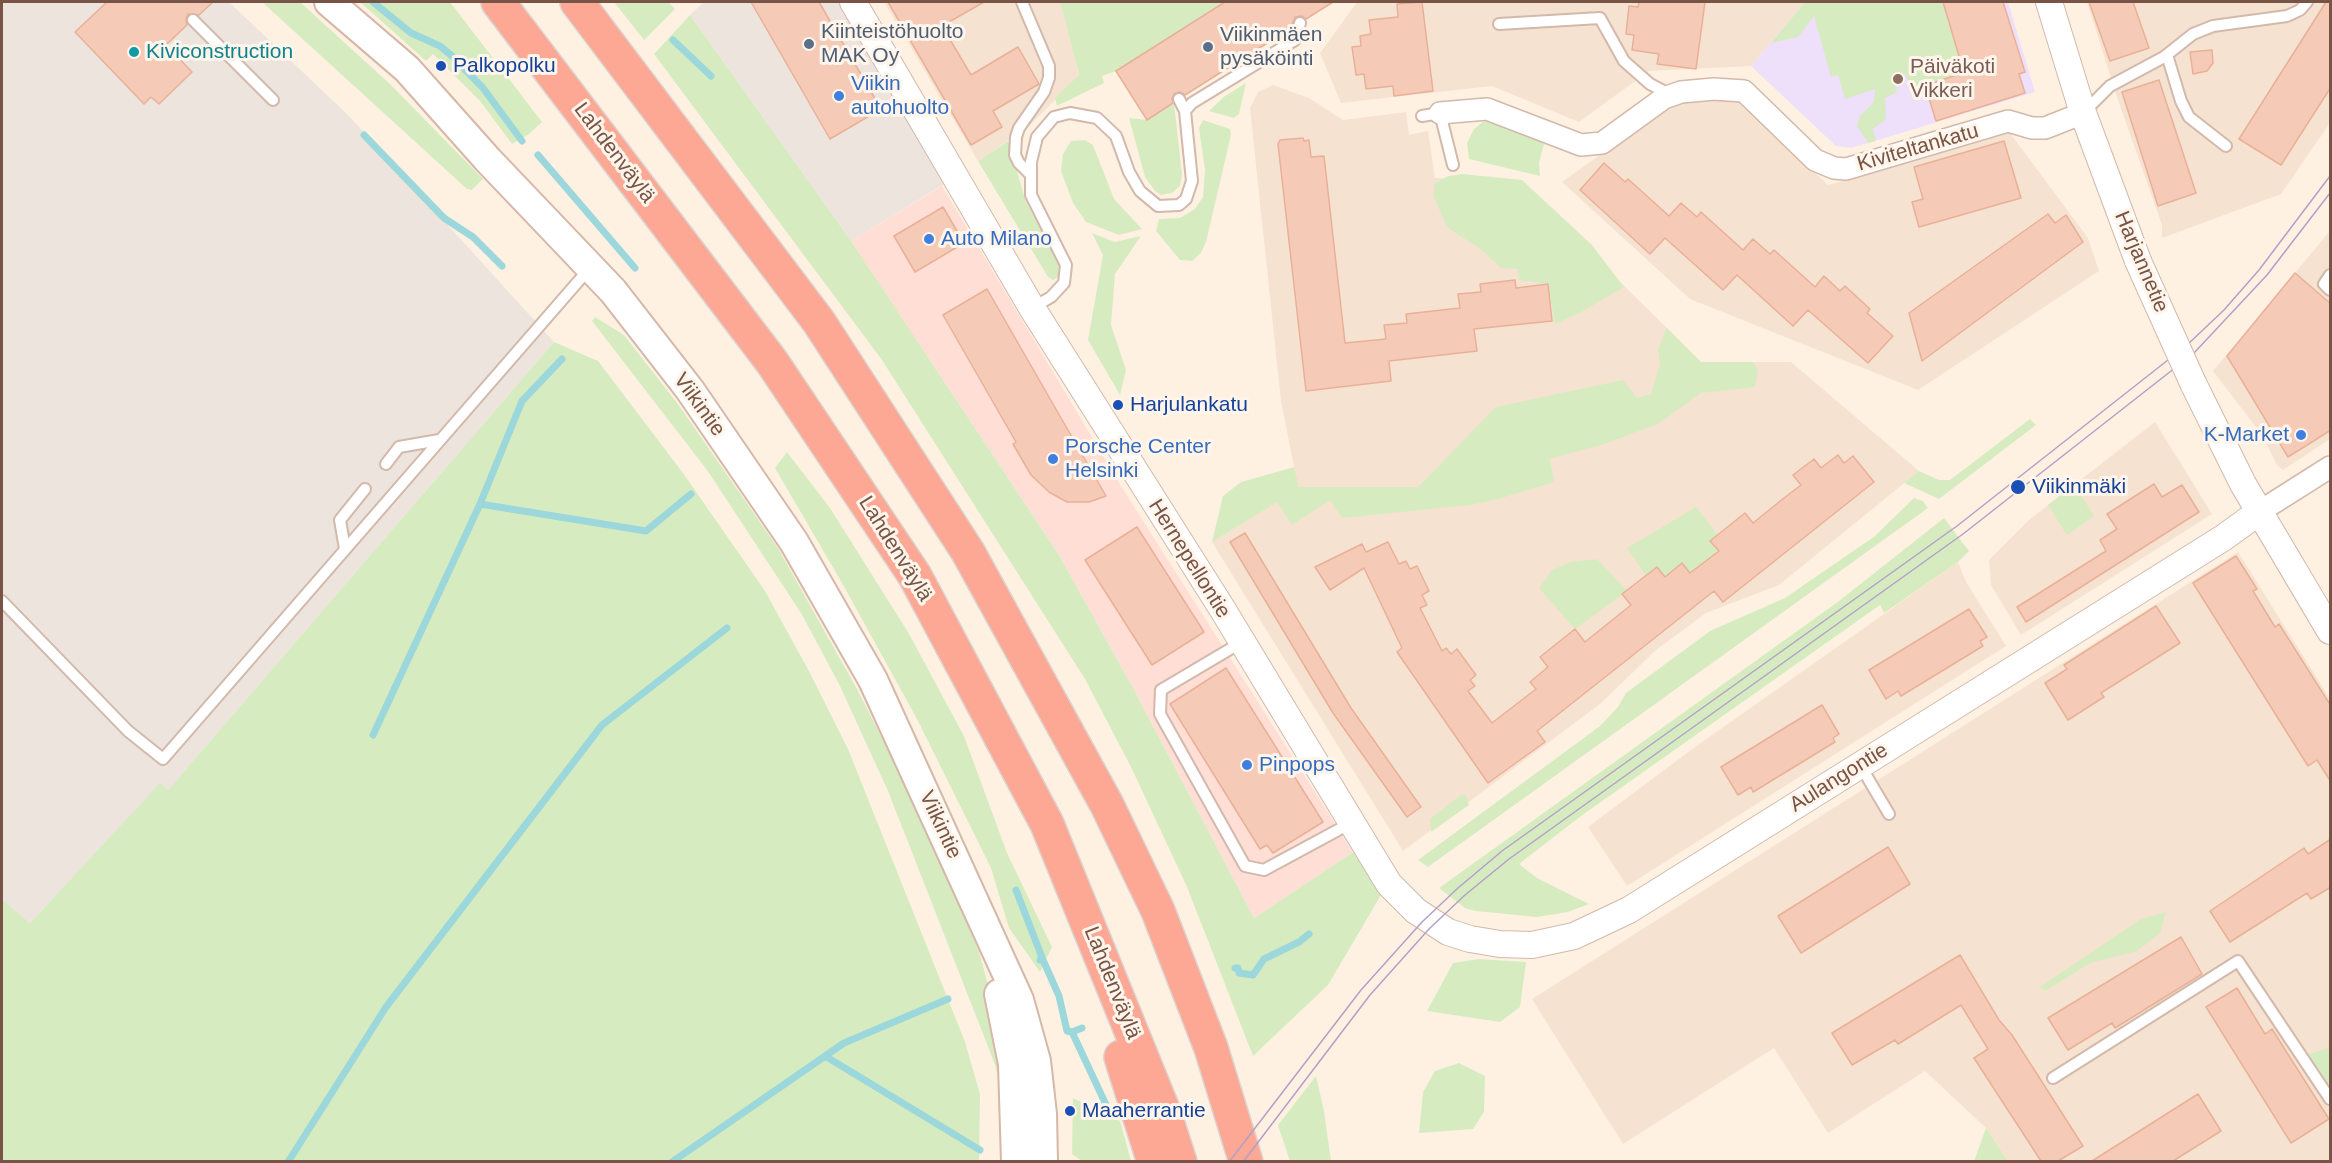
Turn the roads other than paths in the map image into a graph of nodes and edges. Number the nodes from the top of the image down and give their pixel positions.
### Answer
1 (329, 2) edge
2 (498, 2) edge
3 (577, 2) edge
4 (853, 2) edge
5 (1022, 2) edge
6 (2049, 2) edge
7 (2307, 2) edge
8 (194, 20) dead end
9 (1300, 23) dead end
10 (1499, 24) dead end
11 (2167, 55) junction
12 (1671, 95) junction
13 (1179, 99) dead end
14 (273, 100) dead end
15 (1185, 111) junction
16 (2083, 113) junction
17 (1431, 114) joint
18 (2226, 146) dead end
19 (1452, 165) dead end
20 (1031, 175) junction
21 (592, 266) junction
22 (2331, 275) edge
23 (2331, 290) edge
24 (1032, 308) junction
25 (439, 440) junction
26 (386, 464) dead end
27 (2331, 467) edge
28 (365, 489) dead end
29 (2259, 512) junction
30 (345, 549) junction
31 (2, 601) edge
32 (2331, 631) edge
33 (1242, 642) junction
34 (1860, 765) junction
35 (1889, 814) dead end
36 (1351, 823) junction
37 (1047, 824) junction
38 (966, 882) junction
39 (1400, 897) joint
40 (1211, 1048) junction
41 (2053, 1077) dead end
42 (2331, 1099) edge
43 (1016, 1161) edge
44 (1043, 1161) edge
45 (1154, 1161) edge
46 (1180, 1161) edge
47 (1246, 1161) edge
48 (1261, 1161) edge

1 - 21 main road, Viikintie
2 - 37 highway, Lahdenväylä
3 - 40 highway
4 - 24 street, Hernepellontie
5 - 20 lane
6 - 16 street, Harjannetie
7 - 11 lane
8 - 14 lane
9 - 15 lane
10 - 12 lane
11 - 16 lane
11 - 18 lane
12 - 16 street, Kiviteltankatu
12 - 17 street, Kiviteltankatu
13 - 15 lane
15 - 20 lane
16 - 29 street, Harjannetie, bridge
17 - 19 lane
20 - 24 lane
21 - 25 lane
21 - 38 main road, Viikintie
22 - 23 lane
24 - 33 street, Hernepellontie
25 - 26 lane
25 - 30 lane
27 - 29 street
28 - 30 lane
29 - 32 street, Harjannetie
29 - 34 street, Aulangontie
30 - 31 lane
33 - 36 street, Hernepellontie
33 - 36 lane
34 - 35 lane
34 - 39 street, Aulangontie
36 - 39 street, Hernepellontie
37 - 45 highway
37 - 46 highway, Lahdenväylä
38 - 43 main road, Viikintie
38 - 44 main road, Viikintie
40 - 47 highway
40 - 48 highway
41 - 42 lane

